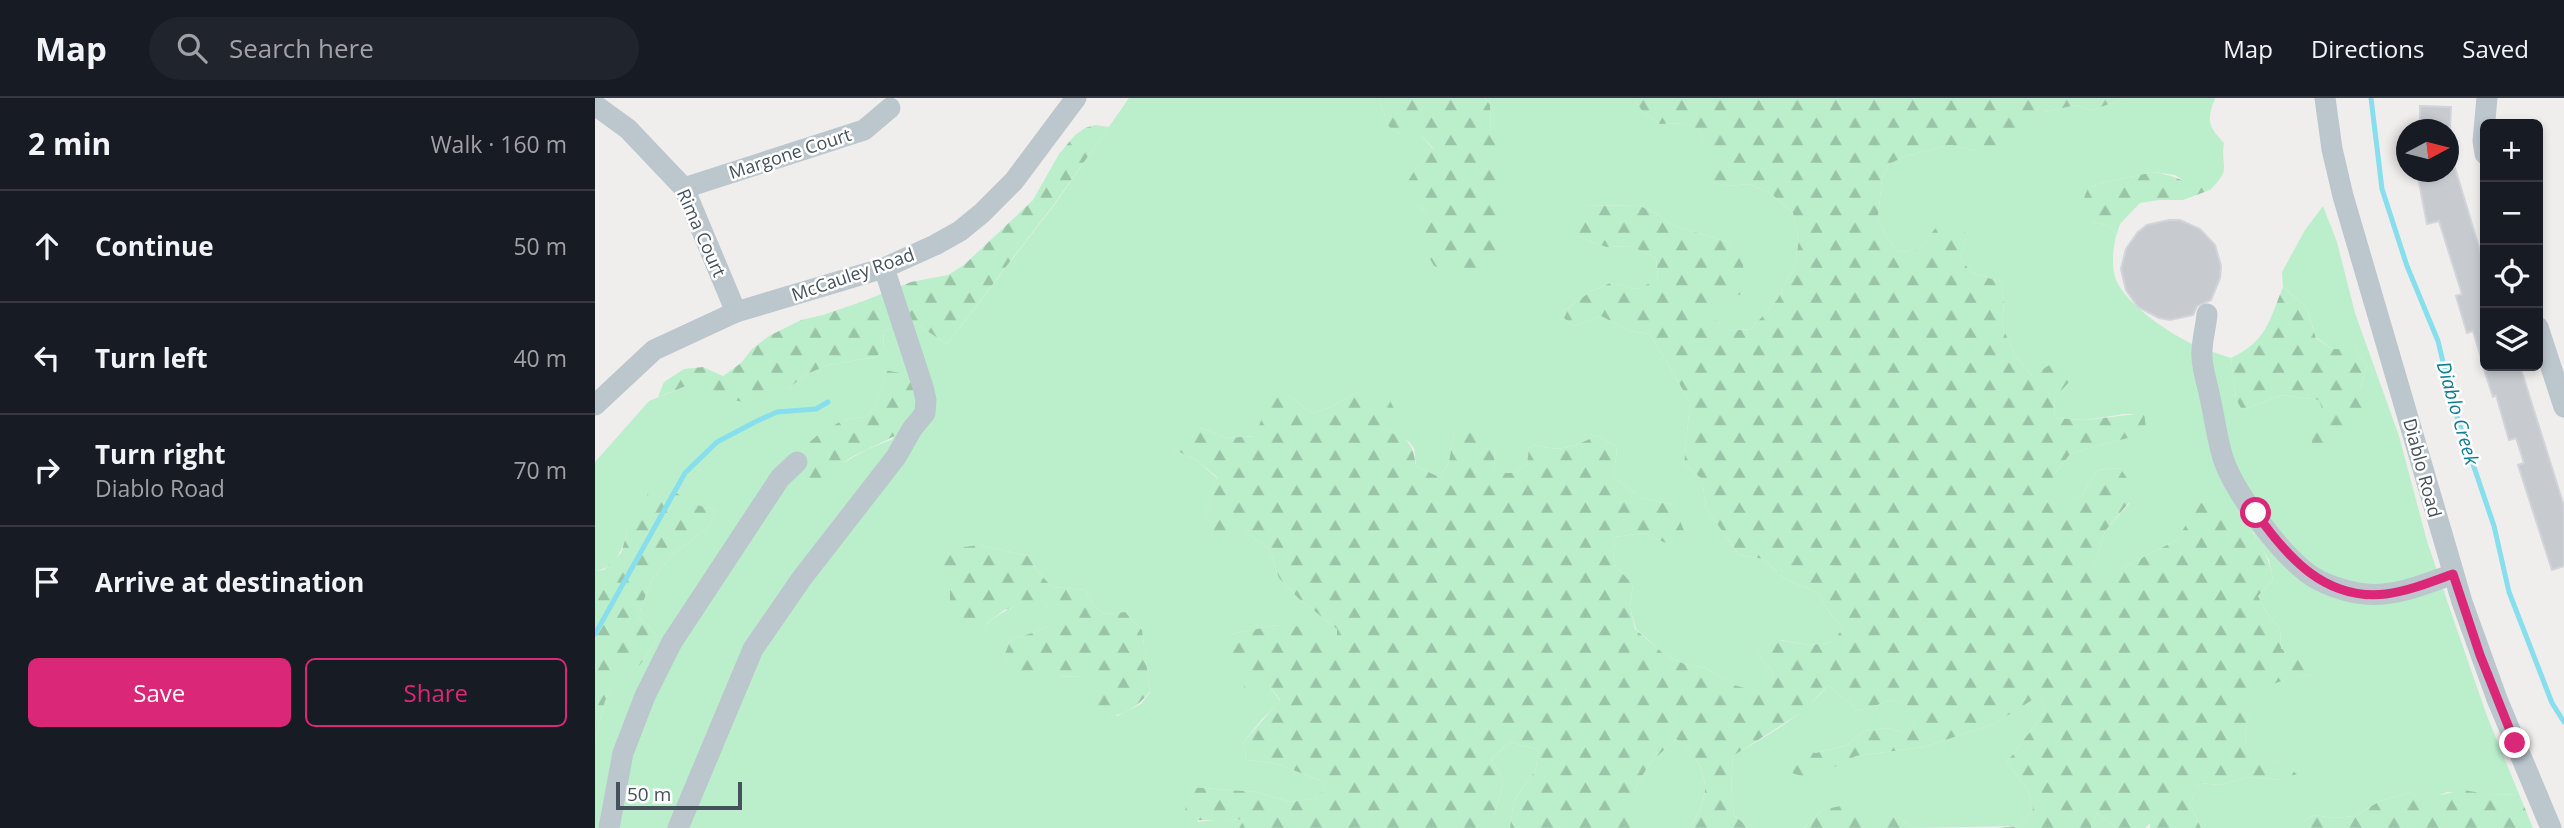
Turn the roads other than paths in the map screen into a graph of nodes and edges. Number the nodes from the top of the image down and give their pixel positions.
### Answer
1 (1076, 98) edge
2 (2325, 98) edge
3 (2487, 98) edge
4 (595, 105) edge
5 (890, 108) dead end
6 (2485, 119) edge
7 (684, 188) junction
8 (884, 268) junction
9 (736, 312) junction
10 (2207, 314) dead end
11 (2543, 342) edge
12 (595, 405) edge
13 (2564, 407) edge
14 (797, 462) dead end
15 (2453, 574) junction
16 (609, 828) edge
17 (678, 828) edge
18 (2551, 828) edge

1 - 8 street, McCauley Road
2 - 15 street, Diablo Road
3 - 6 street
4 - 7 street, Rima Court
5 - 7 street, Margone Court
7 - 9 street, Rima Court
8 - 9 street, McCauley Road
8 - 17 street
9 - 12 street, McCauley Road
10 - 15 street
11 - 13 street
14 - 16 street
15 - 18 street, Diablo Road

